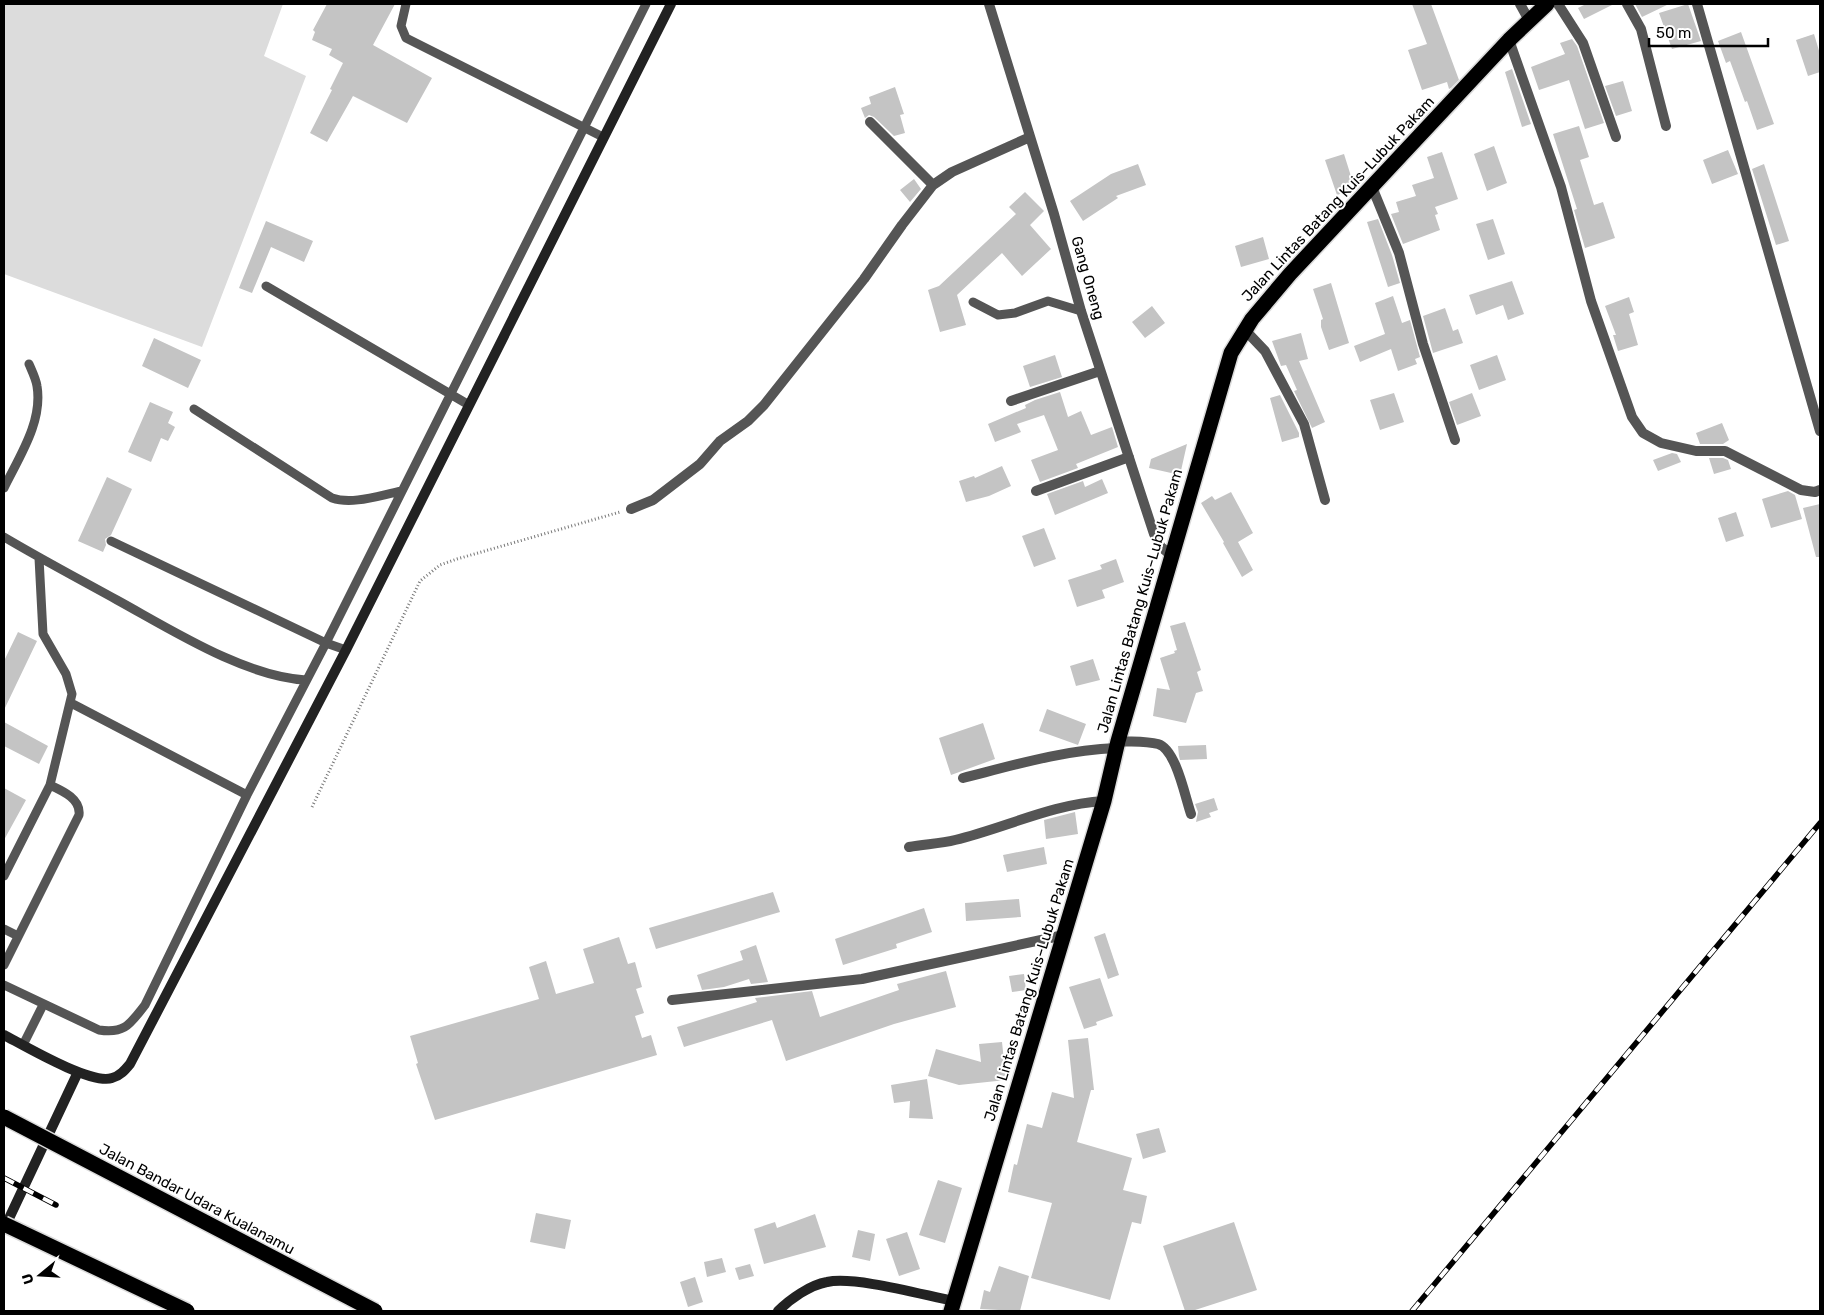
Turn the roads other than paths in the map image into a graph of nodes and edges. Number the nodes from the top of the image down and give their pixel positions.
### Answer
1 (406, 4) edge
2 (646, 4) edge
3 (671, 4) edge
4 (988, 4) edge
5 (1520, 4) edge
6 (1547, 4) edge
7 (1558, 4) edge
8 (1626, 4) edge
9 (1697, 4) edge
10 (1530, 22) junction
11 (1509, 40) junction
12 (870, 122) dead end
13 (1666, 126) dead end
14 (584, 127) junction
15 (603, 137) junction
16 (1616, 137) dead end
17 (1030, 138) junction
18 (933, 184) junction
19 (1372, 187) junction
20 (266, 286) dead end
21 (973, 302) dead end
22 (1081, 310) junction
23 (1245, 330) junction
24 (29, 364) dead end
25 (1100, 371) junction
26 (451, 393) junction
27 (1011, 401) dead end
28 (469, 405) junction
29 (194, 409) dead end
30 (1820, 431) edge
31 (1455, 440) dead end
32 (1129, 458) junction
33 (4, 488) edge
34 (1820, 490) edge
35 (402, 491) junction
36 (1036, 491) dead end
37 (1325, 500) dead end
38 (631, 509) road end
39 (4, 537) edge
40 (112, 541) dead end
41 (1171, 555) junction
42 (39, 558) junction
43 (326, 643) junction
44 (346, 650) junction
45 (306, 680) junction
46 (71, 703) junction
47 (1117, 744) junction
48 (963, 778) dead end
49 (50, 785) junction
50 (247, 795) junction
51 (1104, 801) junction
52 (1191, 814) dead end
53 (909, 847) dead end
54 (4, 876) edge
55 (4, 928) edge
56 (1064, 935) junction
57 (18, 936) junction
58 (4, 965) edge
59 (4, 985) edge
60 (672, 1000) dead end
61 (43, 1004) junction
62 (4, 1036) edge
63 (23, 1045) junction
64 (78, 1072) junction
65 (4, 1117) edge
66 (4, 1224) edge
67 (4, 1228) edge
68 (952, 1306) edge
69 (187, 1311) edge
70 (374, 1311) edge
71 (778, 1311) edge

1 - 14 lane
2 - 14 lane
3 - 15 street
4 - 17 street, Gang Oneng
5 - 10 street
6 - 10 highway, Jalan Lintas Batang Kuis–Lubuk Pakam
7 - 16 street
8 - 13 street
9 - 30 street
10 - 11 highway, Jalan Lintas Batang Kuis–Lubuk Pakam
11 - 19 highway, Jalan Lintas Batang Kuis–Lubuk Pakam
11 - 34 street
12 - 18 street
14 - 15 lane
14 - 26 lane
15 - 28 street
17 - 18 street
17 - 22 street, Gang Oneng
18 - 38 street
19 - 23 highway, Jalan Lintas Batang Kuis–Lubuk Pakam
19 - 31 street
20 - 26 lane
21 - 22 lane
22 - 25 street, Gang Oneng
23 - 37 street
23 - 41 highway, Jalan Lintas Batang Kuis–Lubuk Pakam
24 - 33 lane
25 - 27 street
25 - 32 street, Gang Oneng
26 - 28 lane
26 - 35 lane
28 - 44 street
29 - 35 lane
32 - 36 street
32 - 41 street, Gang Oneng
35 - 43 lane
39 - 42 lane
40 - 43 lane
41 - 47 highway, Jalan Lintas Batang Kuis–Lubuk Pakam
42 - 45 lane
42 - 46 lane
43 - 44 lane
43 - 45 lane
44 - 64 street
45 - 50 lane
46 - 49 lane
46 - 50 lane
47 - 48 street
47 - 51 highway, Jalan Lintas Batang Kuis–Lubuk Pakam
47 - 52 street
49 - 54 lane
49 - 57 lane
50 - 61 lane
51 - 53 street
51 - 56 highway, Jalan Lintas Batang Kuis–Lubuk Pakam
55 - 57 lane
56 - 60 street
56 - 68 highway, Jalan Lintas Batang Kuis–Lubuk Pakam
57 - 58 lane
59 - 61 lane
61 - 63 lane
62 - 63 street
63 - 64 street
64 - 67 street
65 - 70 highway, Jalan Bandar Udara Kualanamu, bridge
66 - 69 highway, bridge
68 - 71 street

